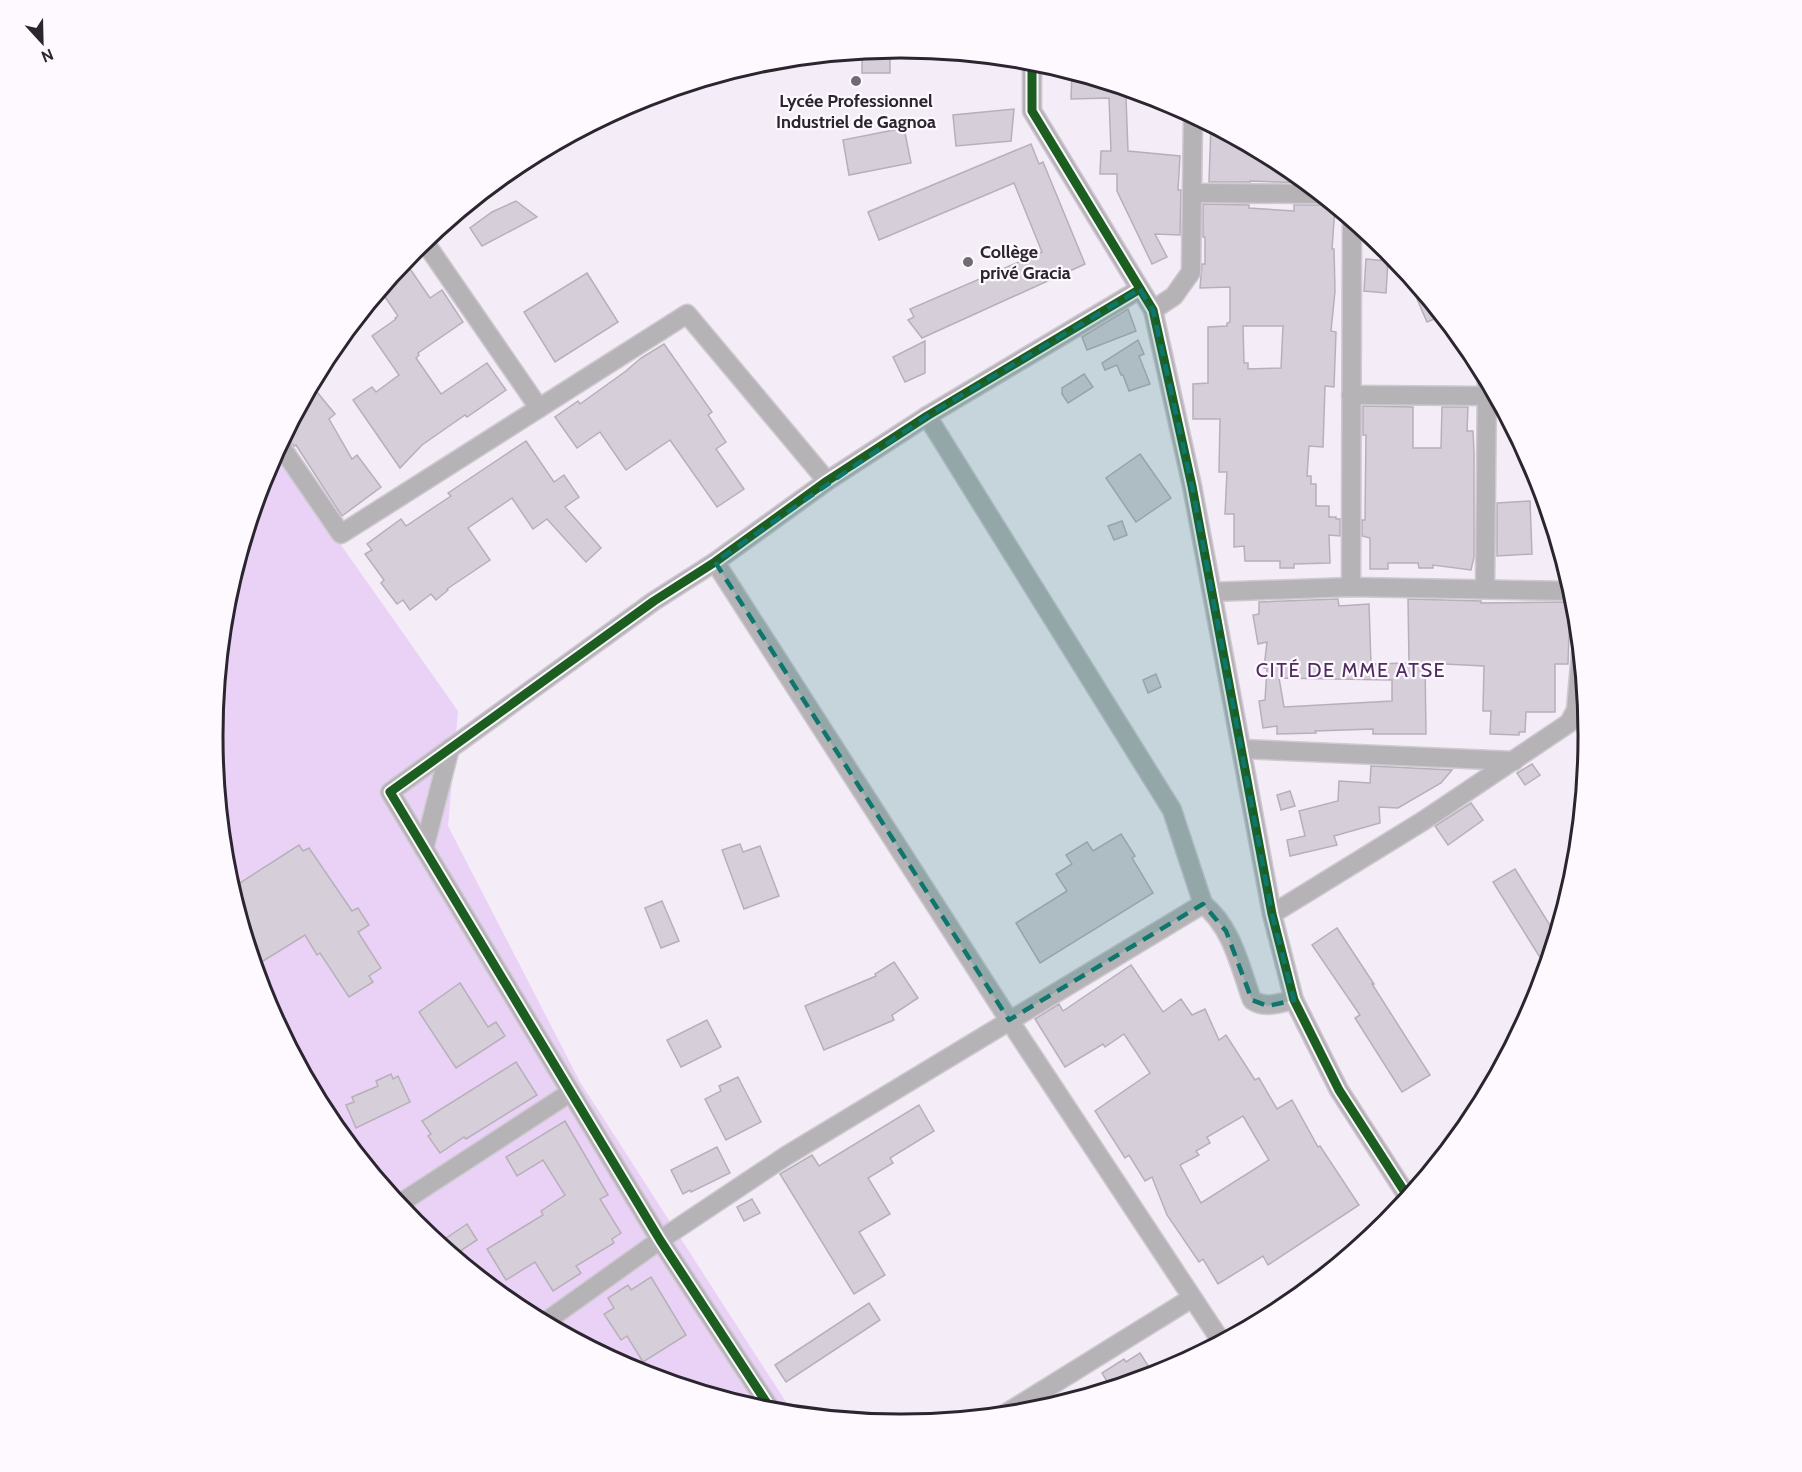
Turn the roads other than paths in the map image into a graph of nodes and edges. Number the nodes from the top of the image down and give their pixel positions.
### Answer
1 (1032, 72) edge
2 (1193, 124) edge
3 (1192, 193) junction
4 (1306, 194) edge
5 (1352, 231) edge
6 (430, 250) edge
7 (1140, 289) junction
8 (1153, 310) junction
9 (1482, 388) edge
10 (1487, 395) edge
11 (1351, 396) junction
12 (539, 408) junction
13 (927, 416) junction
14 (285, 454) edge
15 (827, 481) junction
16 (716, 562) junction
17 (1352, 587) junction
18 (1485, 589) junction
19 (1562, 591) edge
20 (1212, 592) junction
21 (1577, 697) edge
22 (450, 748) junction
23 (1242, 749) junction
24 (1514, 761) junction
25 (424, 849) junction
26 (1203, 904) junction
27 (1272, 914) junction
28 (1294, 1000) junction
29 (1009, 1020) junction
30 (571, 1092) junction
31 (1403, 1190) edge
32 (407, 1199) edge
33 (660, 1240) junction
34 (1192, 1298) junction
35 (552, 1317) edge
36 (1217, 1335) edge
37 (764, 1399) edge
38 (1025, 1401) edge

1 - 7 street
2 - 3 street
3 - 4 street
3 - 8 street
5 - 11 street
6 - 12 street
7 - 8 street
7 - 13 street
8 - 20 street
9 - 11 street
10 - 18 street
11 - 17 street
12 - 14 street
12 - 15 street
13 - 15 street
13 - 26 street
15 - 16 street
16 - 22 street
16 - 29 street
17 - 18 street
17 - 20 street
18 - 19 street
20 - 23 street
21 - 24 street
22 - 25 street
22 - 25 street
23 - 24 street
23 - 27 street
24 - 27 street
25 - 30 street
26 - 28 street
26 - 29 street
27 - 28 street
28 - 31 street
29 - 33 street
29 - 34 street
30 - 32 street
30 - 33 street
33 - 35 street
33 - 37 street
34 - 36 street
34 - 38 street

